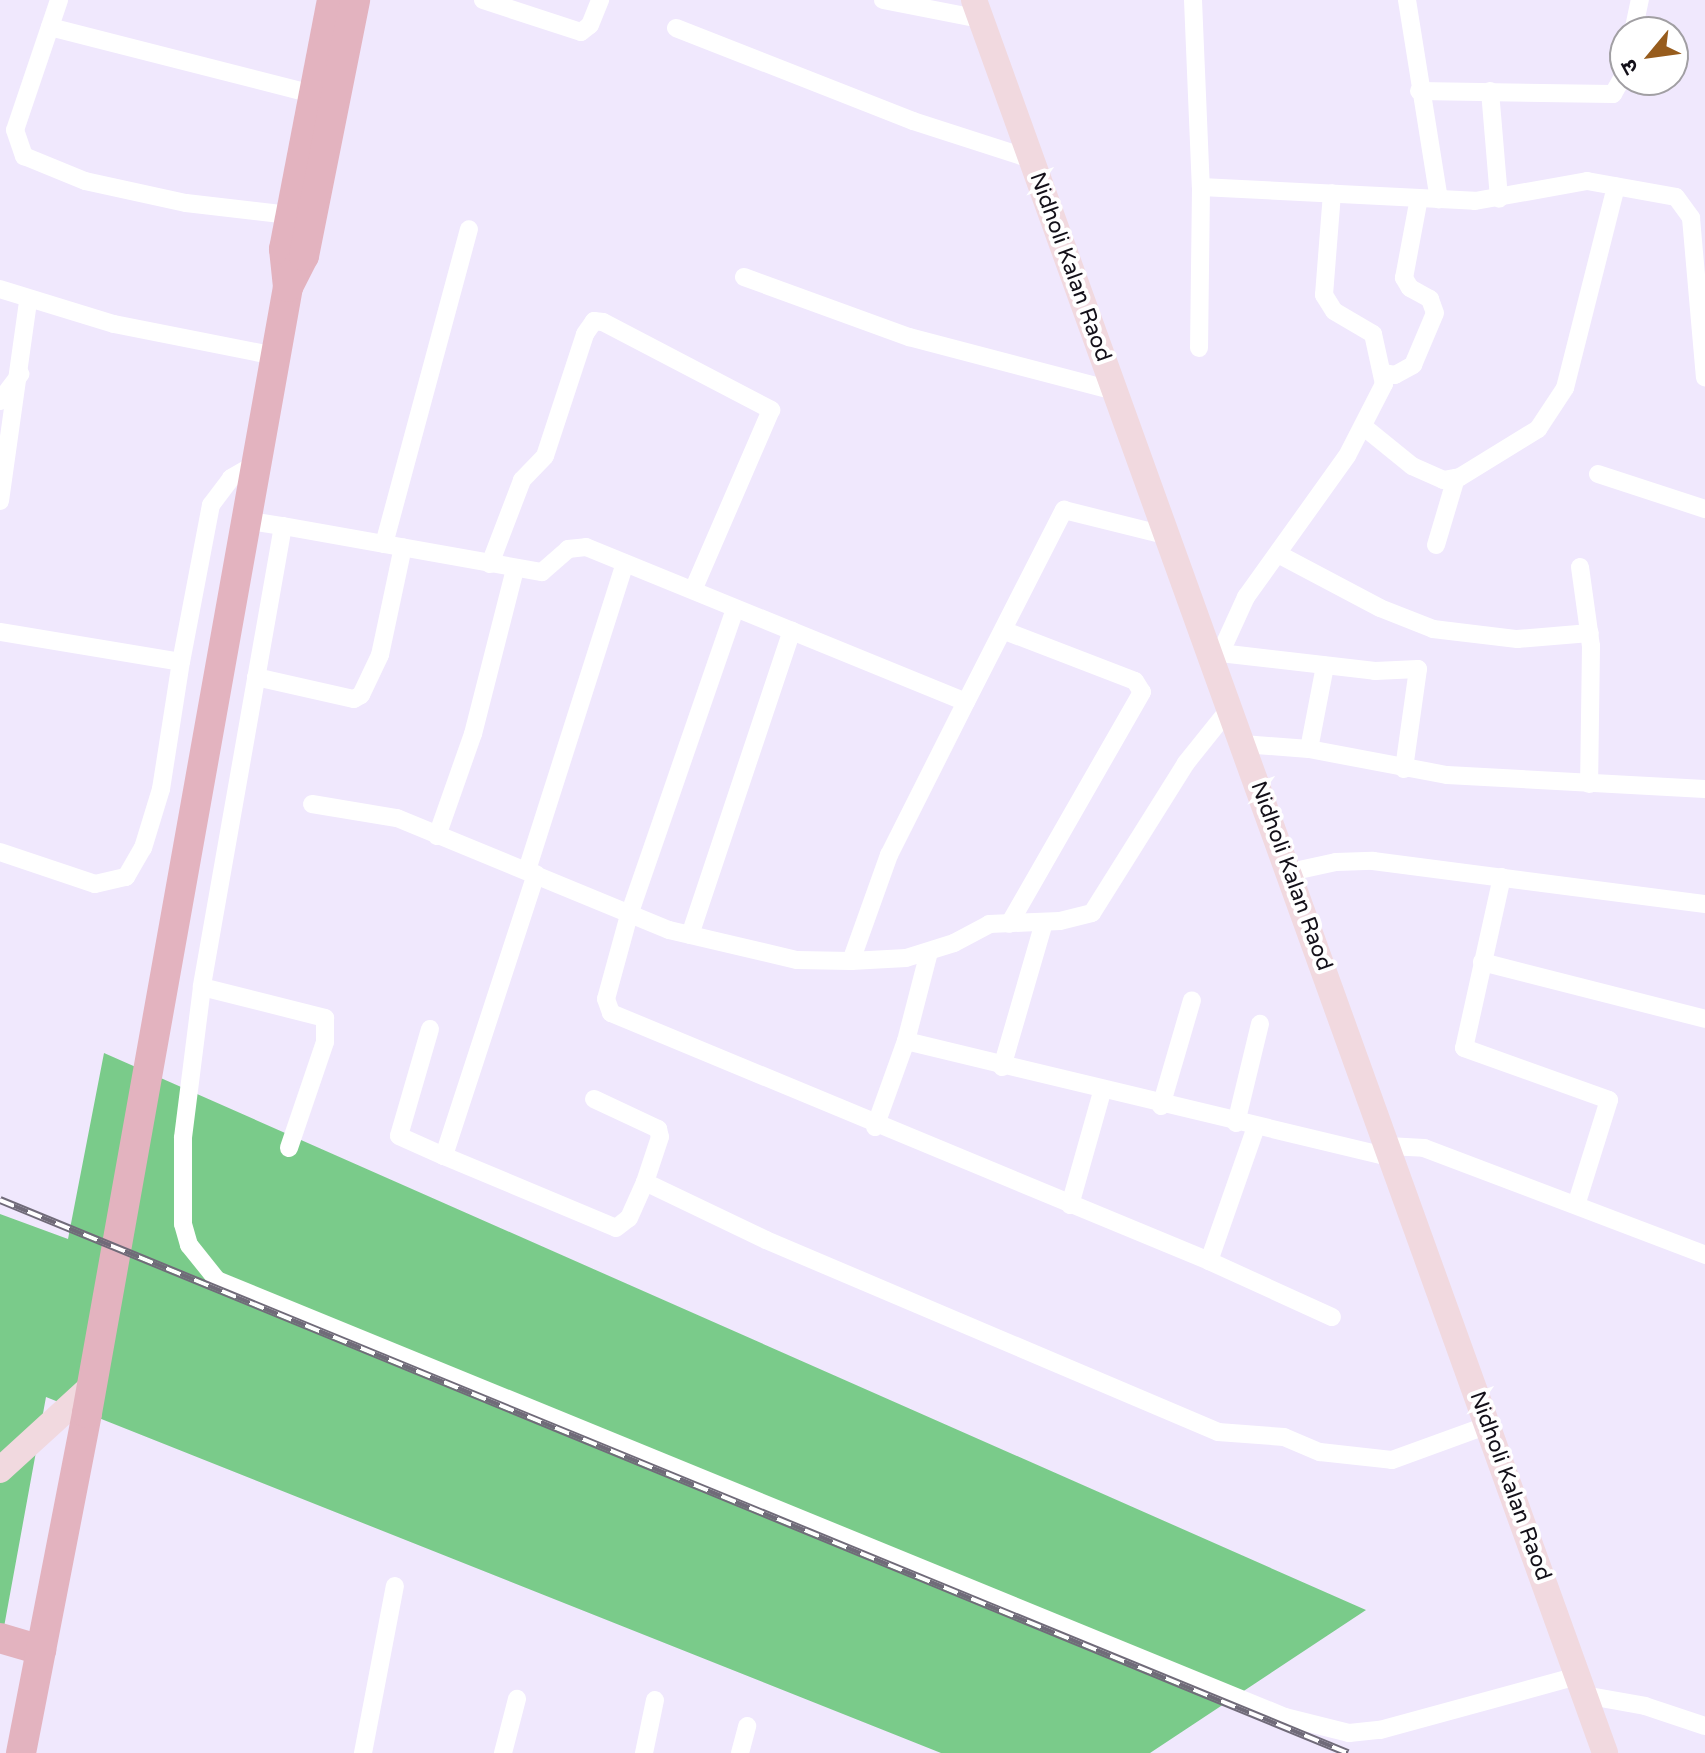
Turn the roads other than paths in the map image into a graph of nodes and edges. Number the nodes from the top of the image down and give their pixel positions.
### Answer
1 (59, 0) edge
2 (332, 0) edge
3 (355, 0) edge
4 (483, 0) edge
5 (600, 0) edge
6 (883, 0) edge
7 (1193, 0) edge
8 (1407, 0) edge
9 (977, 10) edge
10 (50, 27) junction
11 (676, 28) dead end
12 (1419, 91) junction
13 (1490, 91) junction
14 (313, 94) junction
15 (1609, 94) edge
16 (1031, 159) junction
17 (1616, 186) junction
18 (1201, 187) junction
19 (1332, 193) junction
20 (1419, 198) junction
21 (1439, 199) junction
22 (1499, 199) junction
23 (289, 215) junction
24 (469, 229) dead end
25 (744, 277) dead end
26 (288, 287) junction
27 (0, 289) edge
28 (28, 301) junction
29 (1199, 348) dead end
30 (275, 356) junction
31 (1383, 373) junction
32 (20, 374) junction
33 (1705, 377) edge
34 (1115, 391) junction
35 (0, 401) edge
36 (1364, 427) junction
37 (255, 464) junction
38 (1598, 474) dead end
39 (1456, 478) junction
40 (0, 501) edge
41 (1705, 509) edge
42 (244, 520) junction
43 (283, 526) junction
44 (1168, 536) junction
45 (384, 544) junction
46 (1436, 545) dead end
47 (403, 547) junction
48 (1278, 554) junction
49 (625, 563) junction
50 (490, 564) junction
51 (1580, 567) dead end
52 (515, 569) junction
53 (693, 590) junction
54 (735, 609) junction
55 (792, 631) junction
56 (1005, 631) junction
57 (0, 632) edge
58 (1590, 633) junction
59 (1217, 659) junction
60 (181, 662) junction
61 (1325, 666) junction
62 (256, 677) junction
63 (966, 702) junction
64 (1230, 708) junction
65 (1243, 744) junction
66 (1309, 749) junction
67 (1404, 769) junction
68 (1589, 784) junction
69 (1705, 789) edge
70 (312, 804) dead end
71 (437, 836) junction
72 (0, 852) edge
73 (531, 872) junction
74 (1290, 872) junction
75 (1502, 877) junction
76 (1705, 904) edge
77 (629, 915) junction
78 (1044, 922) junction
79 (1009, 924) junction
80 (690, 935) junction
81 (929, 952) junction
82 (851, 961) junction
83 (1482, 962) junction
84 (202, 987) junction
85 (1192, 1000) dead end
86 (1705, 1019) edge
87 (1260, 1024) dead end
88 (430, 1029) dead end
89 (906, 1041) junction
90 (1002, 1067) junction
91 (1102, 1092) junction
92 (594, 1099) dead end
93 (1161, 1106) junction
94 (1236, 1123) junction
95 (875, 1127) junction
96 (1256, 1127) junction
97 (289, 1148) dead end
98 (1390, 1152) junction
99 (444, 1156) junction
100 (645, 1182) junction
101 (1070, 1205) junction
102 (1576, 1205) junction
103 (1705, 1255) edge
104 (1209, 1261) junction
105 (1332, 1317) dead end
106 (91, 1387) junction
107 (1488, 1425) junction
108 (0, 1470) edge
109 (395, 1586) dead end
110 (0, 1638) edge
111 (41, 1650) junction
112 (1581, 1686) junction
113 (517, 1699) dead end
114 (655, 1700) dead end
115 (747, 1726) dead end
116 (1705, 1726) edge
117 (21, 1753) edge
118 (363, 1753) edge
119 (503, 1753) edge
120 (644, 1753) edge
121 (740, 1753) edge
122 (1605, 1753) edge

1 - 10 street
2 - 14 main road
3 - 26 main road
4 - 5 street
6 - 9 street
7 - 18 street
8 - 12 street
9 - 16 street, Nidholi Kalan Raod
10 - 14 street
10 - 23 street
11 - 16 street
12 - 13 street
12 - 21 street
13 - 15 street
13 - 22 street
14 - 23 main road
16 - 34 street, Nidholi Kalan Raod
17 - 22 street
17 - 33 street
17 - 39 street
18 - 19 street
18 - 29 street
19 - 20 street
19 - 31 street
20 - 21 street
20 - 31 street
21 - 22 street
23 - 26 main road
24 - 45 street
25 - 34 street
26 - 30 main road
27 - 28 street
28 - 30 street
28 - 32 street
30 - 37 main road
31 - 36 street
32 - 35 street
32 - 40 street
34 - 44 street, Nidholi Kalan Raod
36 - 39 street
36 - 48 street
37 - 42 main road
37 - 60 street
38 - 41 street
39 - 46 street
42 - 43 street
42 - 106 main road
43 - 45 street
43 - 62 street
44 - 56 street
44 - 59 street, Nidholi Kalan Raod
45 - 47 street
47 - 50 street
47 - 62 street
48 - 58 street
48 - 59 street
49 - 52 street
49 - 53 street
49 - 73 street
50 - 52 street
50 - 53 street
51 - 58 street
52 - 71 street
53 - 54 street
54 - 55 street
54 - 77 street
55 - 63 street
55 - 80 street
56 - 63 street
56 - 79 street
57 - 60 street
58 - 68 street
59 - 61 street
59 - 64 street, Nidholi Kalan Raod
60 - 72 street
61 - 66 street
61 - 67 street
62 - 84 street
63 - 82 street
64 - 65 street, Nidholi Kalan Raod
64 - 78 street
65 - 66 street
65 - 74 street, Nidholi Kalan Raod
66 - 67 street
67 - 68 street
68 - 69 street
70 - 71 street
71 - 73 street
73 - 77 street
73 - 99 street
74 - 75 street
74 - 98 street, Nidholi Kalan Raod
75 - 76 street
75 - 83 street
77 - 80 street
77 - 95 street
78 - 79 street
78 - 90 street
79 - 81 street
80 - 82 street
81 - 82 street
81 - 89 street
83 - 86 street
83 - 102 street
84 - 97 street
84 - 112 street
85 - 93 street
87 - 94 street
88 - 99 street
89 - 90 street
89 - 95 street
90 - 91 street
91 - 93 street
91 - 101 street
92 - 100 street
93 - 94 street
94 - 96 street
95 - 101 street
96 - 98 street
96 - 104 street
98 - 102 street
98 - 107 street, Nidholi Kalan Raod
99 - 100 street
100 - 107 street
101 - 104 street
102 - 103 street
104 - 105 street
106 - 108 street
106 - 111 main road
107 - 112 street, Nidholi Kalan Raod
109 - 118 street
110 - 111 main road
111 - 117 main road
112 - 116 street
112 - 122 street, Nidholi Kalan Raod
113 - 119 street
114 - 120 street
115 - 121 street

